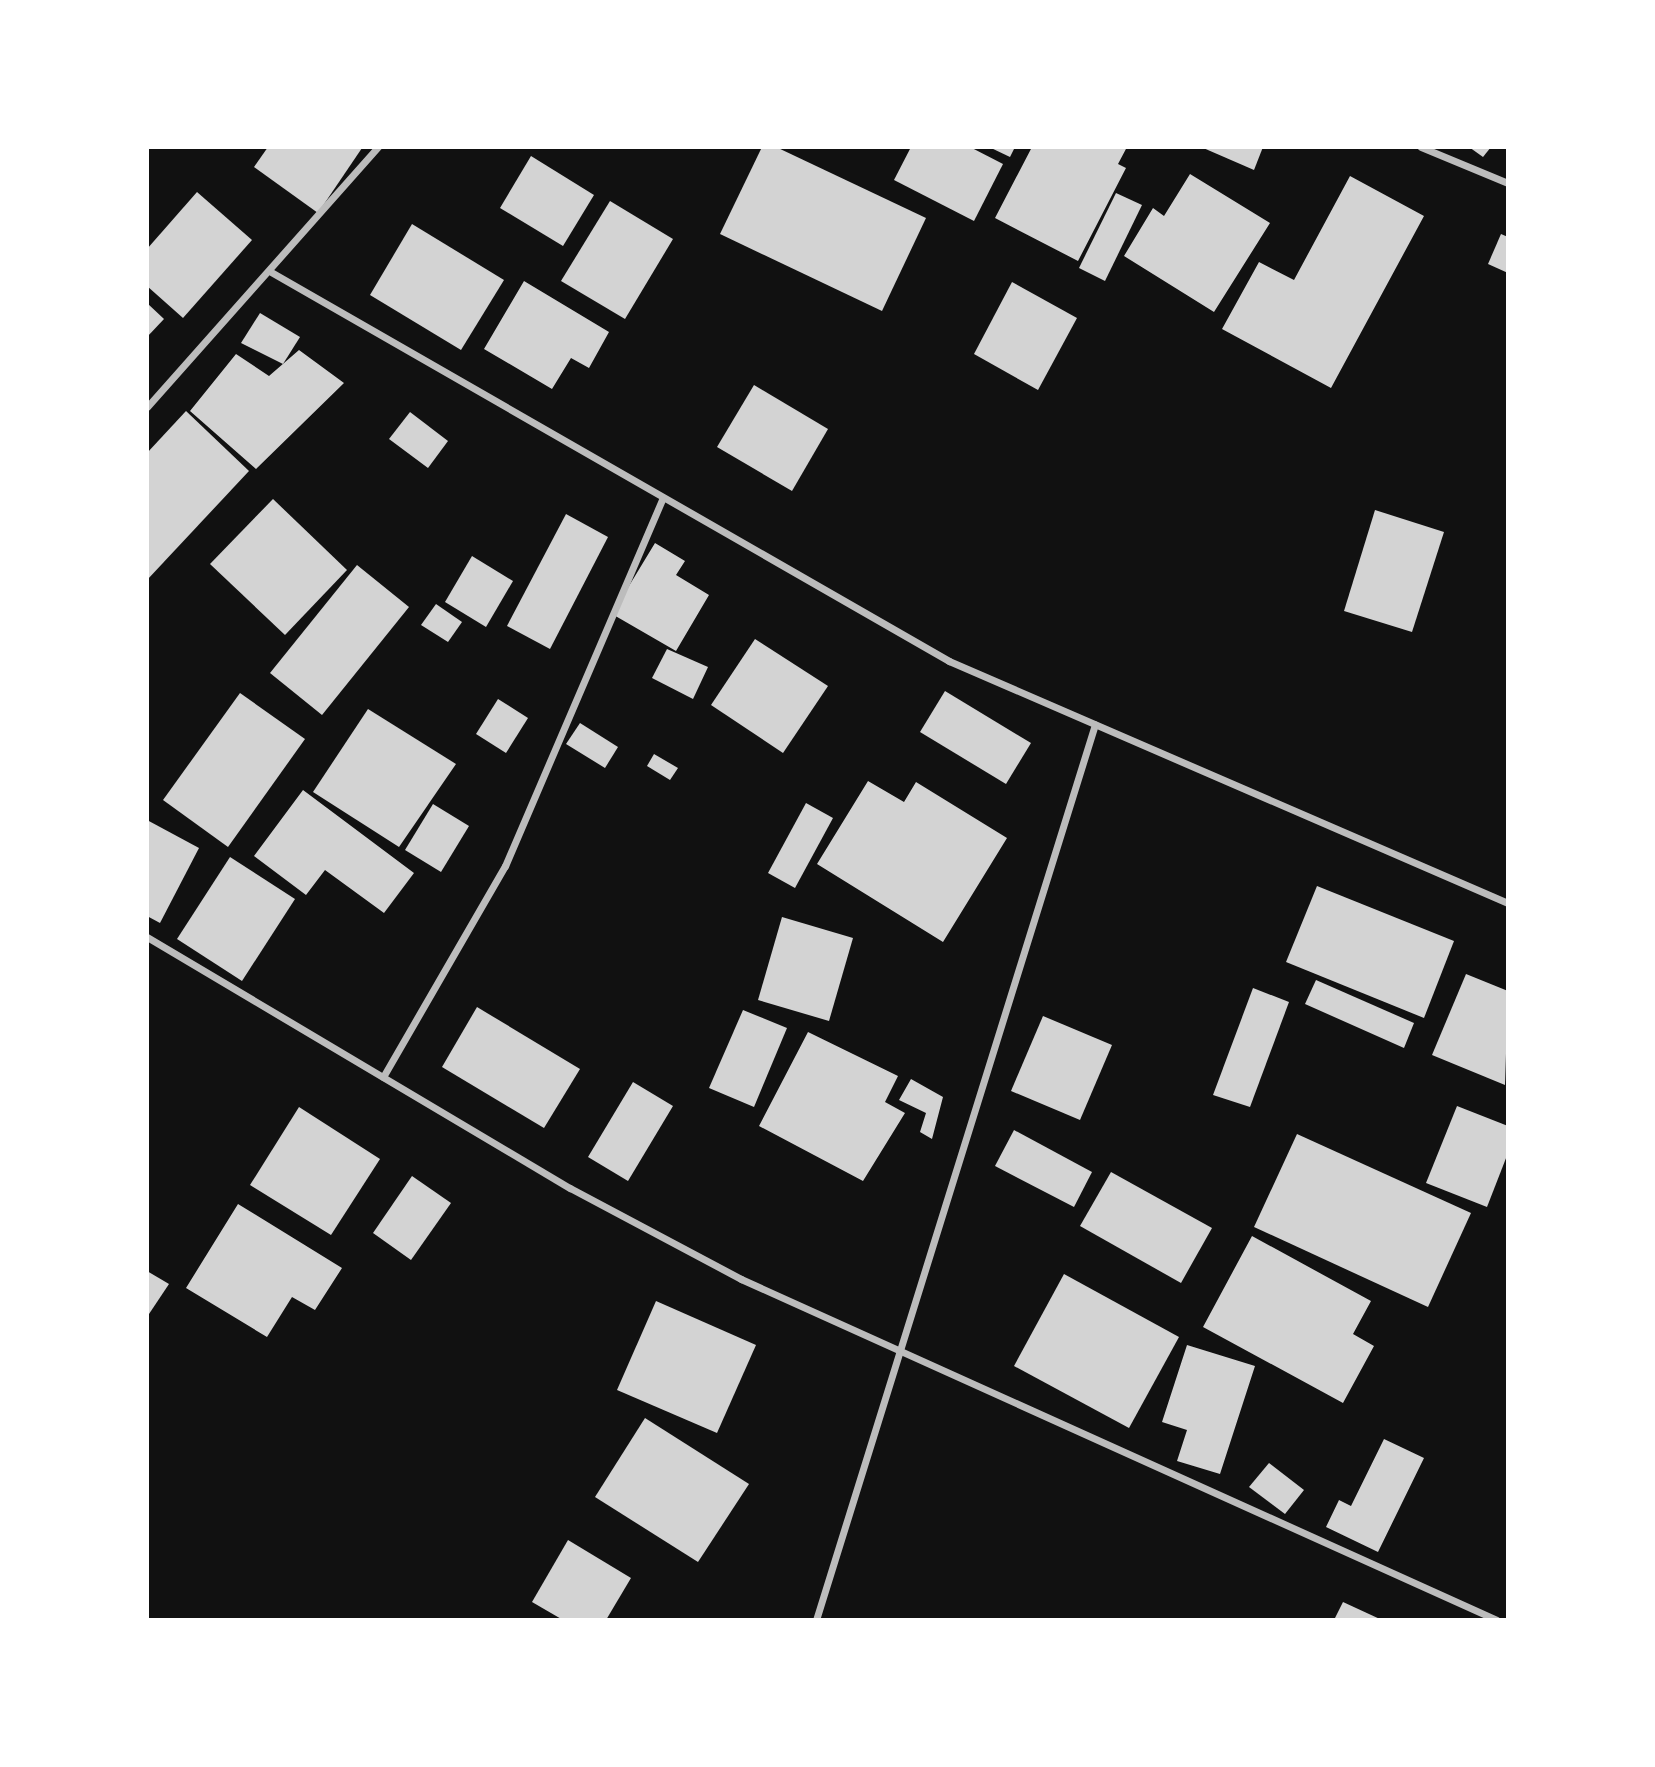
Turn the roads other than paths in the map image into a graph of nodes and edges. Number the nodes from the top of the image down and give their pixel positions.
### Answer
1 (378, 147) edge
2 (1421, 147) edge
3 (1508, 183) edge
4 (271, 272) junction
5 (147, 407) edge
6 (663, 497) junction
7 (1095, 724) junction
8 (1508, 903) edge
9 (147, 937) edge
10 (383, 1077) junction
11 (897, 1348) junction
12 (816, 1620) edge
13 (1497, 1620) edge

1 - 4 street
2 - 3 street
4 - 5 street
4 - 6 street
6 - 7 street
6 - 10 street
7 - 8 street
7 - 11 street
9 - 10 street
10 - 11 street
11 - 12 street
11 - 13 street

